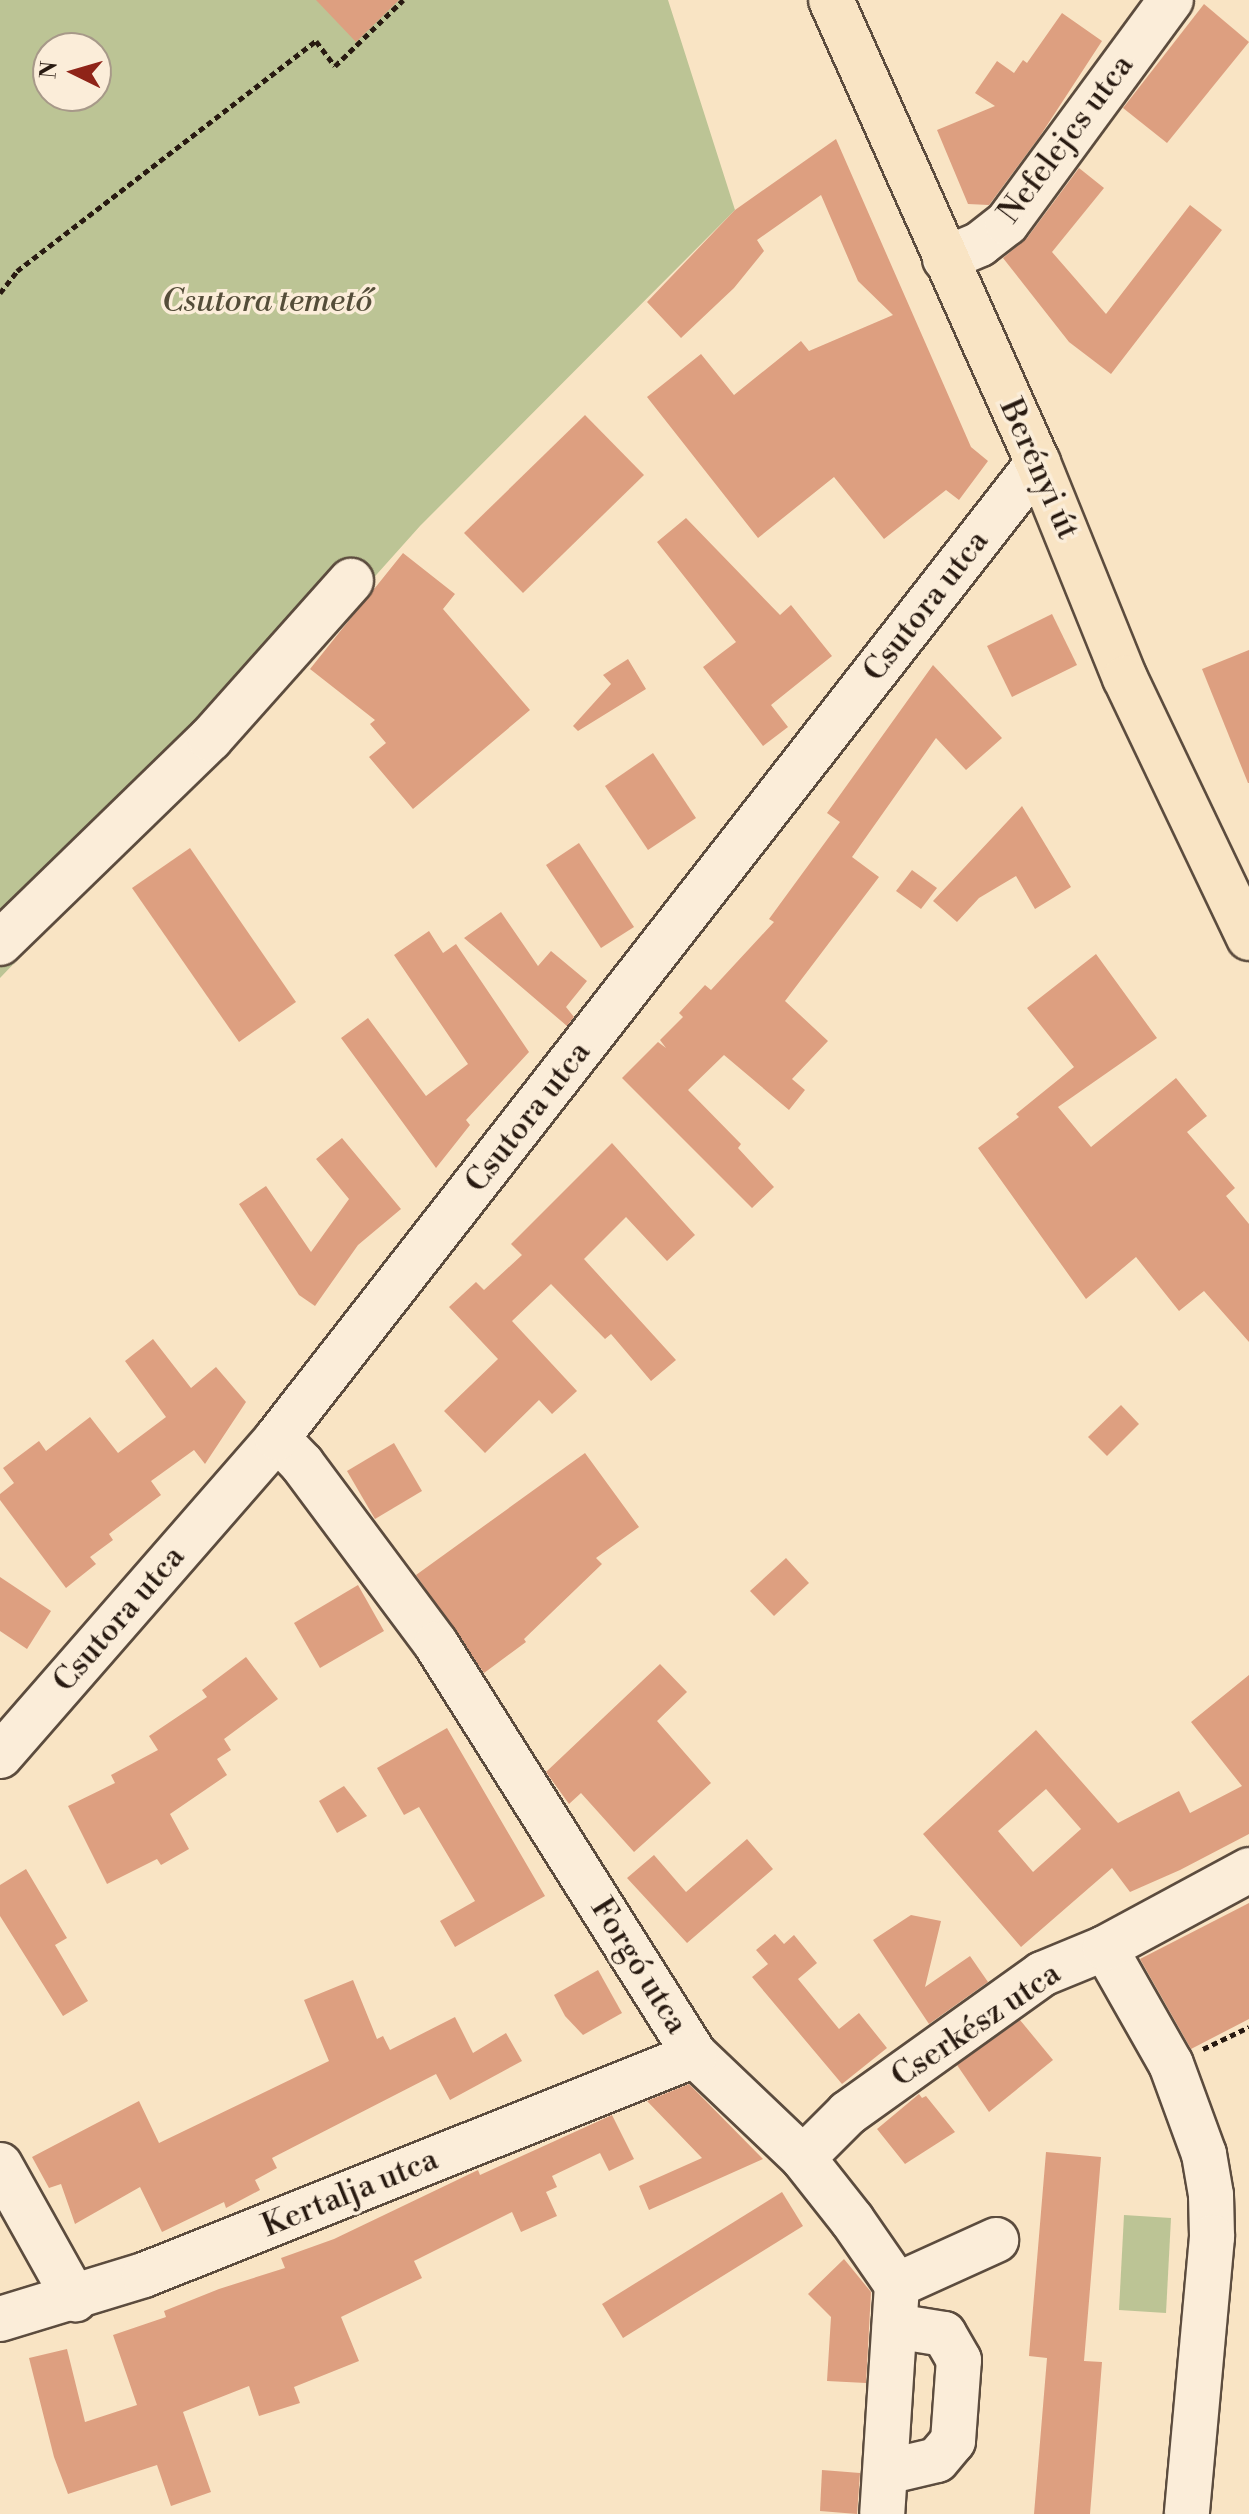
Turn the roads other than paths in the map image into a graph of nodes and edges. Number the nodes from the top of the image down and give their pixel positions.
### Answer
1 (831, 0) edge
2 (1171, 0) edge
3 (945, 259) junction
4 (1038, 463) junction
5 (351, 581) dead end
6 (1249, 938) edge
7 (0, 943) edge
8 (277, 1438) junction
9 (0, 1756) edge
10 (1249, 1870) edge
11 (1105, 1948) junction
12 (695, 2055) junction
13 (803, 2158) junction
14 (0, 2165) edge
15 (996, 2240) dead end
16 (75, 2299) junction
17 (896, 2306) junction
18 (0, 2319) edge
19 (884, 2493) edge
20 (1187, 2514) edge

1 - 3 main road, Berényi út
2 - 3 street, Nefelejcs utca
3 - 4 main road, Berényi út
4 - 6 main road, Berényi út
4 - 8 street, Csutora utca
5 - 7 street
8 - 9 street, Csutora utca
8 - 12 street, Forgó utca
10 - 11 street, Cserkész utca
11 - 13 street, Cserkész utca
11 - 20 street
12 - 13 street, Forgó utca
12 - 16 street, Kertalja utca
13 - 17 street, Forgó utca
14 - 16 street
15 - 17 street
16 - 18 street, Kertalja utca
17 - 19 street
17 - 19 street

